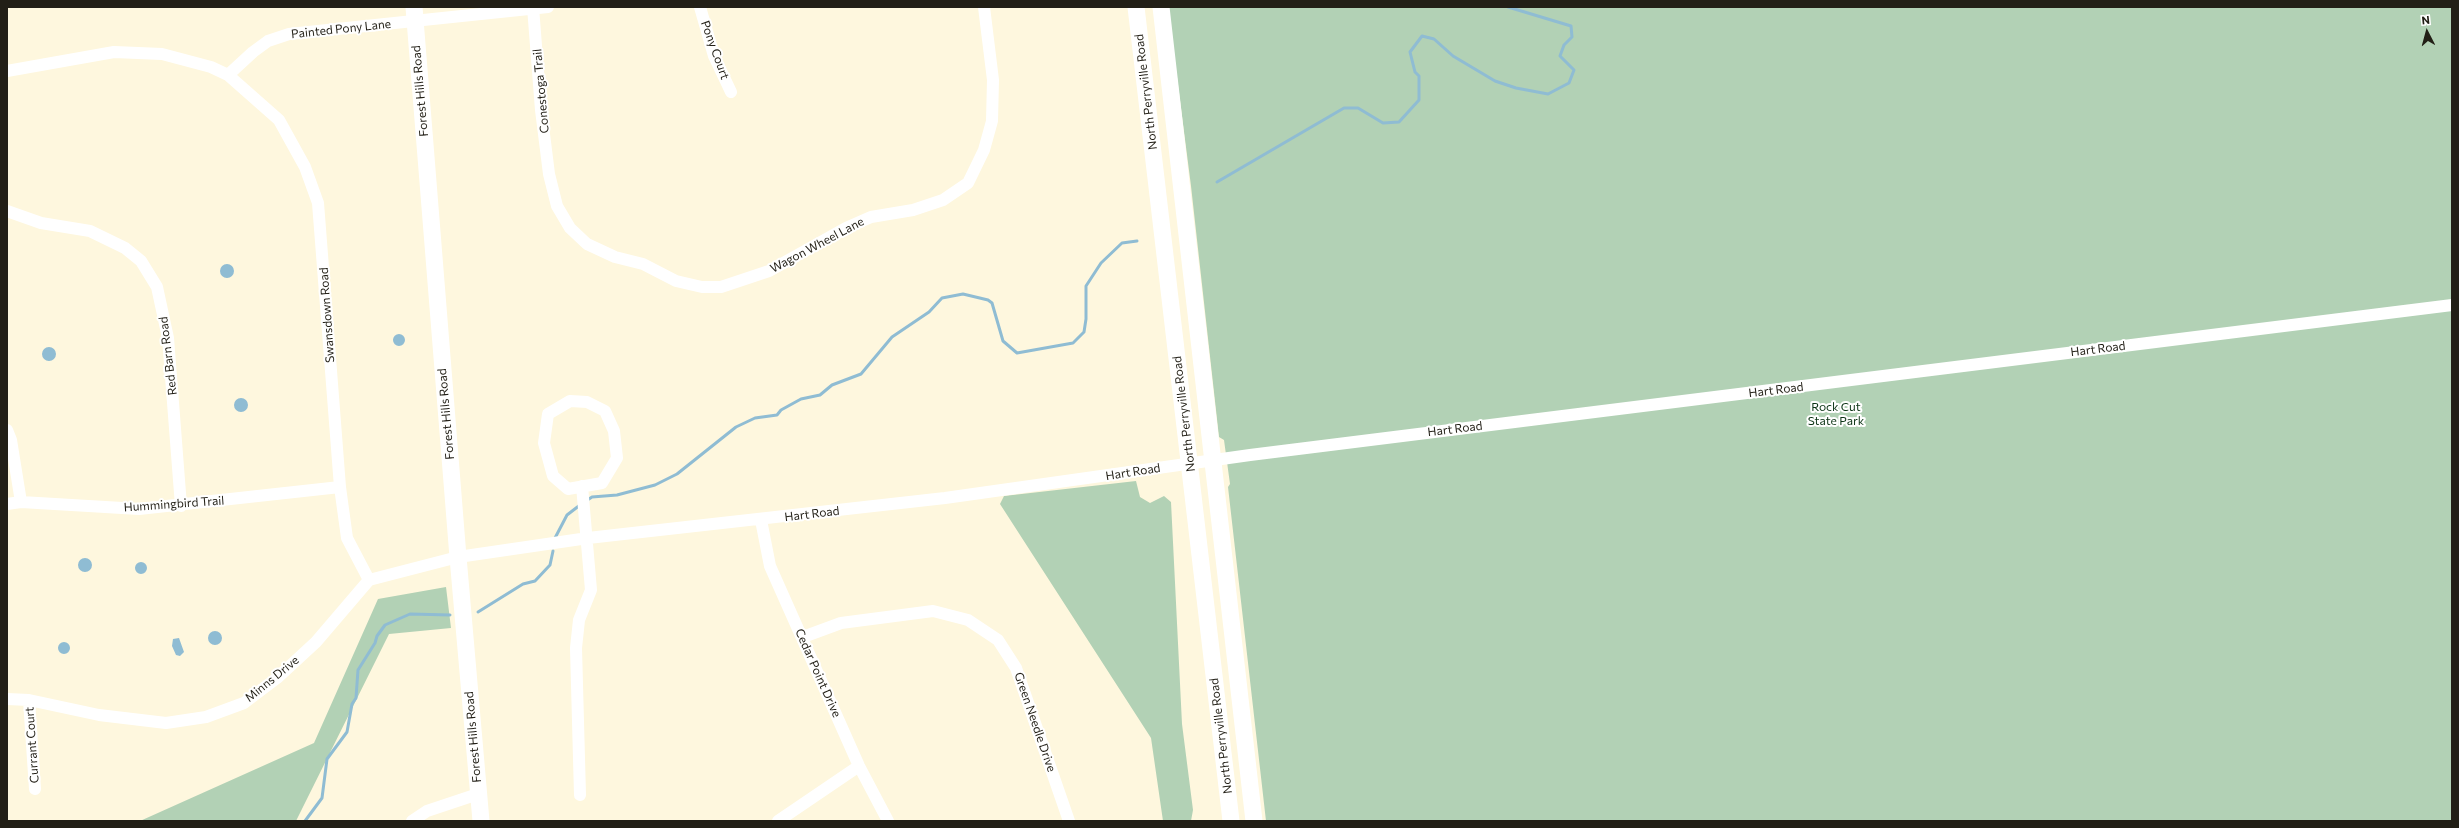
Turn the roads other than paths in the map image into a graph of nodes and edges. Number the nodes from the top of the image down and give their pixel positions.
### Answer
1 (548, 7) edge
2 (700, 7) edge
3 (984, 7) edge
4 (1136, 7) edge
5 (1161, 7) edge
6 (533, 8) edge
7 (414, 14) edge
8 (7, 71) edge
9 (228, 75) junction
10 (731, 92) dead end
11 (550, 174) joint
12 (7, 211) edge
13 (2452, 305) edge
14 (7, 430) edge
15 (1211, 460) junction
16 (1190, 464) junction
17 (582, 486) junction
18 (340, 488) junction
19 (21, 502) junction
20 (7, 504) edge
21 (181, 506) junction
22 (761, 520) junction
23 (588, 538) junction
24 (458, 557) junction
25 (370, 580) junction
26 (802, 637) junction
27 (7, 699) edge
28 (29, 700) junction
29 (858, 766) junction
30 (35, 789) dead end
31 (478, 794) junction
32 (580, 795) dead end
33 (412, 821) edge
34 (481, 821) edge
35 (778, 821) edge
36 (888, 821) edge
37 (1069, 821) edge
38 (1231, 821) edge
39 (1254, 821) edge

1 - 6 street, Painted Pony Lane
2 - 10 street, Pony Court
3 - 11 street, Wagon Wheel Lane
4 - 16 main road, North Perryville Road
5 - 15 main road, North Perryville Road
6 - 7 street, Painted Pony Lane
6 - 11 street, Conestoga Trail
7 - 9 street, Painted Pony Lane
7 - 24 main road, Forest Hills Road
8 - 9 street
9 - 18 street, Swansdown Road
12 - 21 street, Red Barn Road
13 - 15 street, Hart Road
14 - 19 street
15 - 16 street, Hart Road
15 - 39 main road, North Perryville Road
16 - 22 street, Hart Road
16 - 38 main road, North Perryville Road
17 - 17 street
17 - 23 street
18 - 21 street, Hummingbird Trail
18 - 25 street, Swansdown Road
19 - 20 street, Hummingbird Trail
19 - 21 street, Hummingbird Trail
22 - 23 street, Hart Road
22 - 26 street, Cedar Point Drive
23 - 24 street, Hart Road
23 - 32 street
24 - 25 street
24 - 31 main road, Forest Hills Road
25 - 28 street, Minns Drive
26 - 29 street, Cedar Point Drive
26 - 37 street, Green Needle Drive
27 - 28 street, Minns Drive
28 - 30 street, Currant Court
29 - 35 street
29 - 36 street, Cedar Point Drive
31 - 33 street
31 - 34 main road, Forest Hills Road

